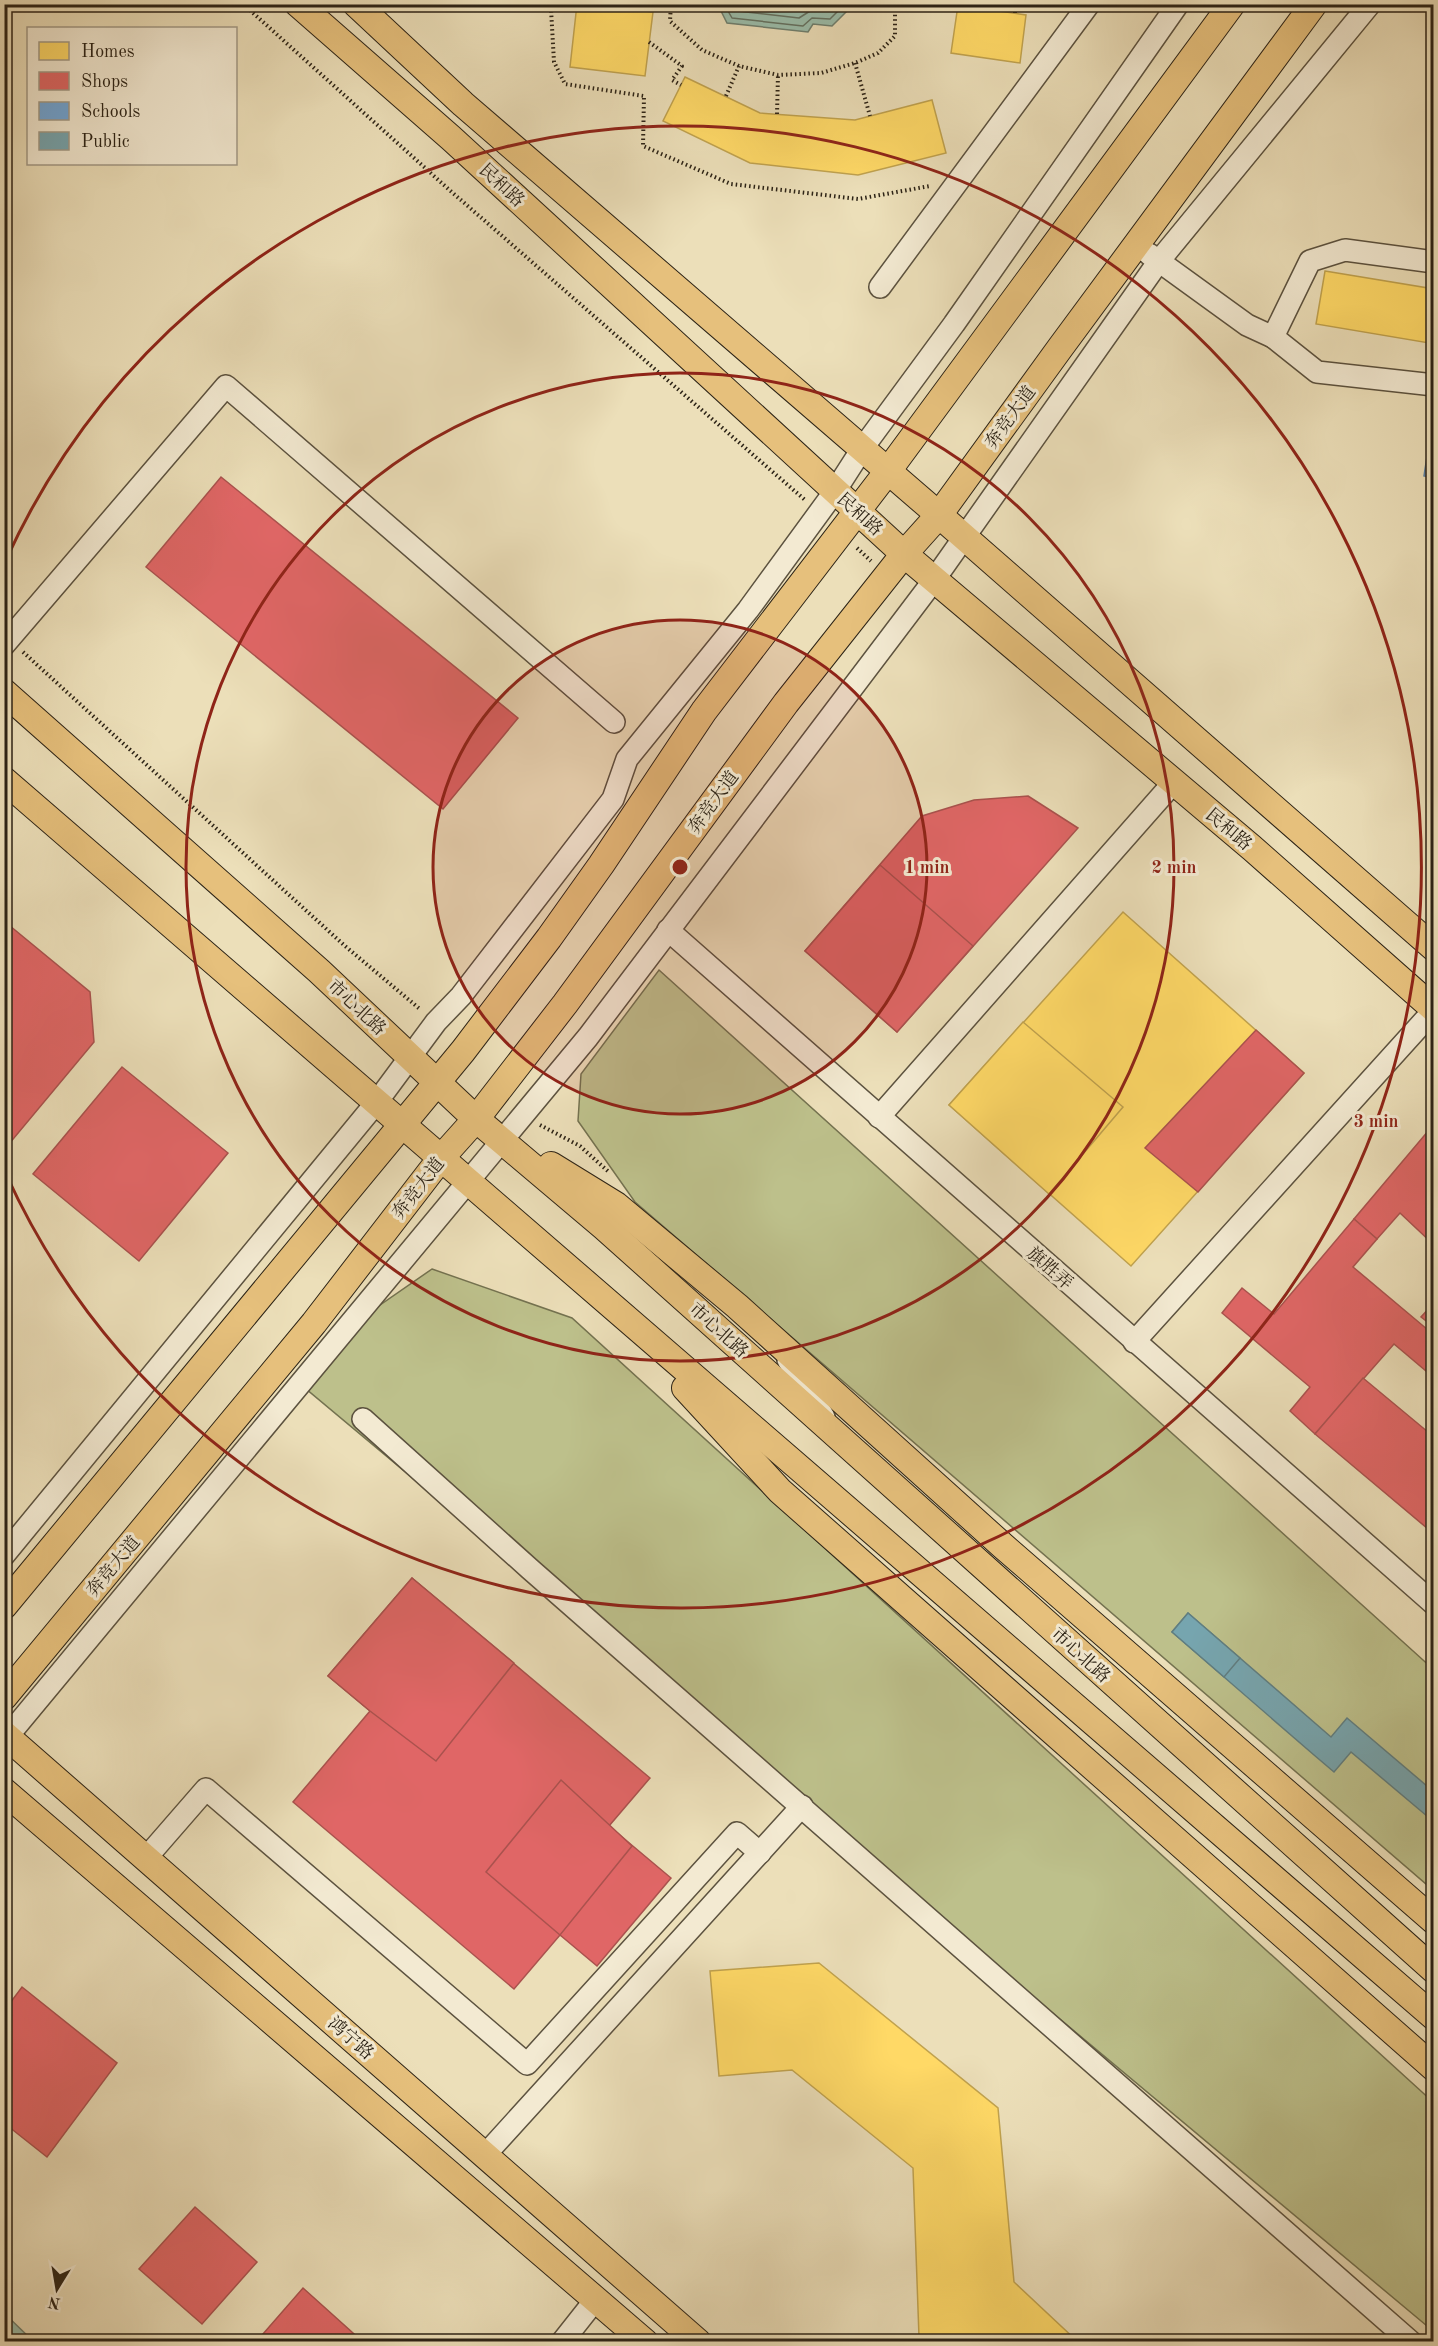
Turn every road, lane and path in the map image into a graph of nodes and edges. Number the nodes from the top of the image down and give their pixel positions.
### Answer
1 (243, 4) edge
2 (298, 4) edge
3 (356, 4) edge
4 (513, 4) edge
5 (671, 4) edge
6 (895, 4) edge
7 (1015, 4) edge
8 (1089, 4) edge
9 (1178, 4) edge
10 (1232, 4) edge
11 (1314, 4) edge
12 (1370, 4) edge
13 (1015, 13) dead end
14 (649, 42) dead end
15 (855, 63) junction
16 (739, 66) junction
17 (778, 75) junction
18 (681, 85) dead end
19 (726, 96) dead end
20 (777, 114) dead end
21 (870, 116) dead end
22 (957, 181) junction
23 (1137, 244) junction
24 (1159, 261) junction
25 (1434, 262) edge
26 (880, 287) dead end
27 (1273, 337) junction
28 (1434, 385) edge
29 (862, 449) junction
30 (888, 471) junction
31 (835, 491) junction
32 (856, 511) junction
33 (819, 513) junction
34 (939, 515) junction
35 (840, 532) junction
36 (964, 537) junction
37 (904, 554) junction
38 (886, 576) junction
39 (934, 580) junction
40 (7, 642) edge
41 (4, 692) edge
42 (614, 722) dead end
43 (4, 780) edge
44 (1174, 782) junction
45 (668, 930) junction
46 (1434, 948) edge
47 (1434, 1009) edge
48 (436, 1022) junction
49 (410, 1057) junction
50 (438, 1083) junction
51 (376, 1103) junction
52 (879, 1117) junction
53 (476, 1119) junction
54 (403, 1126) junction
55 (503, 1138) junction
56 (441, 1158) junction
57 (467, 1182) junction
58 (597, 1293) junction
59 (1134, 1342) junction
60 (779, 1345) junction
61 (363, 1419) dead end
62 (834, 1433) junction
63 (4, 1555) edge
64 (1434, 1604) edge
65 (4, 1606) edge
66 (4, 1697) edge
67 (6, 1736) edge
68 (4, 1791) edge
69 (802, 1806) junction
70 (760, 1853) junction
71 (146, 1858) junction
72 (1434, 1921) edge
73 (1434, 1970) edge
74 (1434, 2017) edge
75 (1434, 2068) edge
76 (485, 2155) junction
77 (596, 2299) junction
78 (562, 2342) edge
79 (645, 2342) edge
80 (698, 2342) edge
81 (1411, 2342) edge

1 - 33 path
2 - 31 main road, 民和路
3 - 29 main road, 民和路
4 - 22 path
5 - 16 path
6 - 15 path
7 - 13 path
8 - 22 street
9 - 29 street
10 - 30 main road
11 - 23 main road, 奔竞大道
12 - 24 street
14 - 18 path
15 - 17 path
15 - 21 path
16 - 17 path
16 - 19 path
17 - 20 path
22 - 26 street
23 - 24 street
23 - 34 main road, 奔竞大道
24 - 27 street
24 - 36 street
25 - 27 street
27 - 28 street
29 - 30 main road, 民和路
29 - 31 street
30 - 32 main road
30 - 34 main road, 民和路
31 - 32 main road, 民和路
31 - 33 street
32 - 35 main road
32 - 37 main road, 民和路
33 - 48 street
34 - 36 main road, 民和路
34 - 37 main road, 奔竞大道
35 - 38 path
35 - 50 main road
36 - 39 street
36 - 46 main road, 民和路
37 - 38 main road, 奔竞大道
37 - 39 main road, 民和路
38 - 53 main road, 奔竞大道
39 - 44 main road, 民和路
39 - 45 street
40 - 42 street
40 - 48 path
41 - 49 main road, 市心北路
43 - 51 main road
44 - 47 main road, 民和路
44 - 52 street
45 - 52 street, 旗胜弄
45 - 55 street
47 - 59 street
48 - 49 street
49 - 50 main road, 市心北路
49 - 51 street
50 - 53 main road, 市心北路
50 - 54 main road
51 - 54 main road
51 - 63 street
52 - 59 street, 旗胜弄
53 - 55 main road, 市心北路
53 - 56 main road, 奔竞大道
54 - 56 main road
54 - 65 main road
55 - 57 street
55 - 60 main road
55 - 62 main road, 市心北路
56 - 57 main road
56 - 66 main road, 奔竞大道
57 - 58 main road
57 - 67 street
58 - 74 main road
58 - 75 main road
59 - 64 street, 旗胜弄
60 - 62 street
60 - 72 main road
61 - 69 street
62 - 73 main road, 市心北路
67 - 71 main road, 鸿宁路
68 - 77 main road
69 - 70 street
69 - 81 street
70 - 71 street
70 - 76 street
71 - 76 main road, 鸿宁路
76 - 80 main road, 鸿宁路
77 - 78 street
77 - 79 main road

